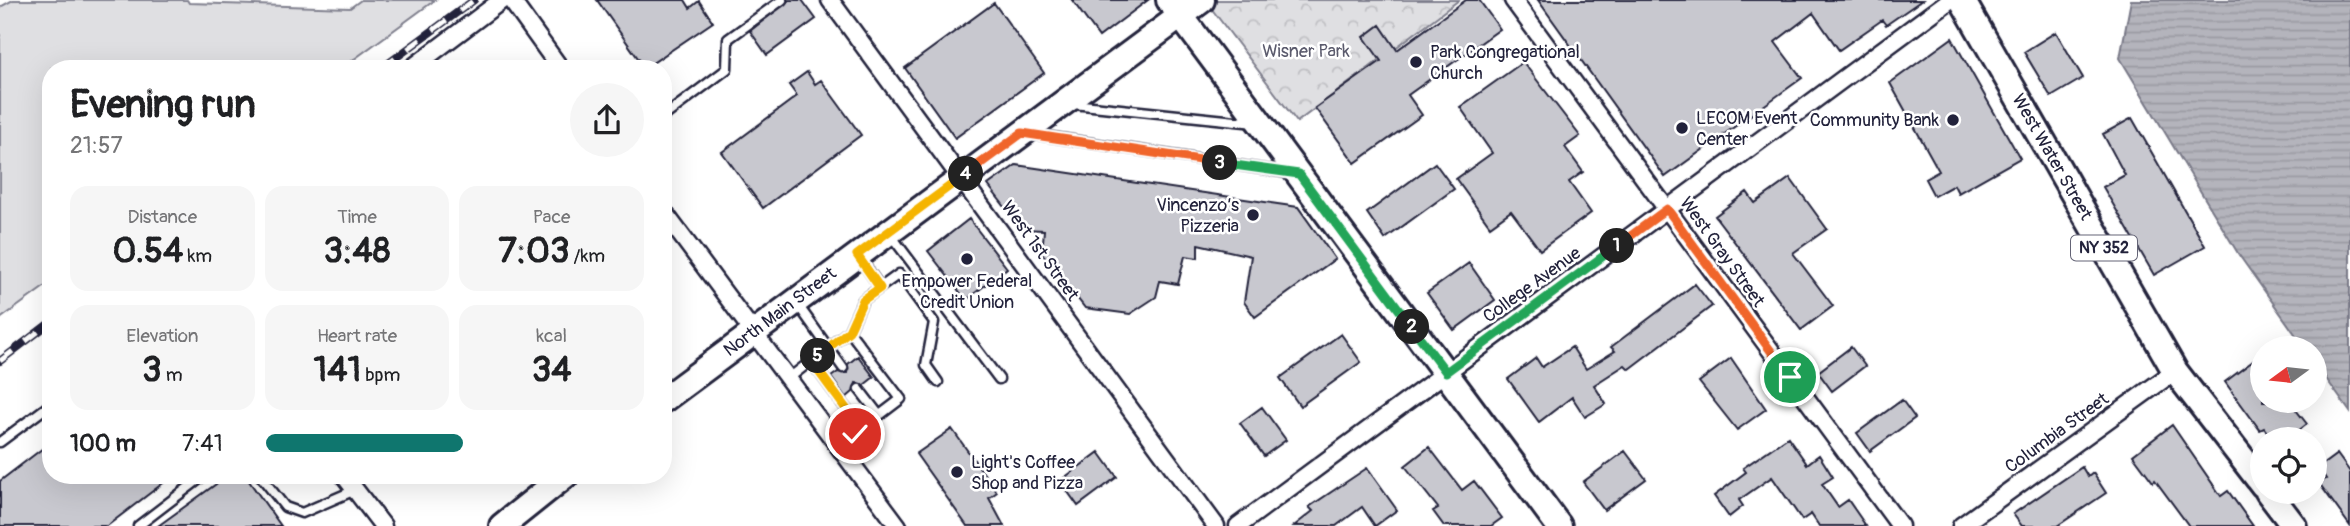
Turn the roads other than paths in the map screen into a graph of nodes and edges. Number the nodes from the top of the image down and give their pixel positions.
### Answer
1 (502, 0) edge
2 (511, 0) edge
3 (782, 0) edge
4 (830, 0) edge
5 (1202, 0) edge
6 (1513, 0) edge
7 (1950, 0) edge
8 (1962, 0) edge
9 (1175, 8) edge
10 (423, 60) edge
11 (552, 60) edge
12 (1063, 103) junction
13 (672, 110) edge
14 (1261, 124) junction
15 (1022, 133) junction
16 (1299, 174) junction
17 (962, 177) junction
18 (1667, 209) junction
19 (672, 223) edge
20 (889, 232) junction
21 (857, 255) junction
22 (880, 288) junction
23 (794, 300) junction
24 (849, 331) junction
25 (751, 333) junction
26 (828, 347) junction
27 (811, 361) junction
28 (843, 368) dead end
29 (2175, 371) junction
30 (1446, 372) junction
31 (999, 379) dead end
32 (787, 380) junction
33 (938, 382) dead end
34 (859, 388) dead end
35 (672, 393) edge
36 (42, 411) edge
37 (879, 415) junction
38 (861, 429) junction
39 (0, 442) edge
40 (838, 447) junction
41 (2250, 468) edge
42 (193, 484) edge
43 (267, 484) edge
44 (350, 484) edge
45 (554, 484) edge
46 (355, 490) junction
47 (2277, 504) edge
48 (138, 526) edge
49 (383, 526) edge
50 (502, 526) edge
51 (898, 526) edge
52 (1216, 526) edge
53 (1238, 526) edge
54 (1559, 526) edge
55 (1900, 526) edge
56 (1961, 526) edge
57 (2294, 526) edge

1 - 10 street
2 - 11 street
3 - 13 lane
4 - 17 street, West 1st Street
5 - 9 main road, North Main Street
6 - 18 street, West Gray Street
7 - 18 street, College Avenue
8 - 29 main road, West Water Street / NY 352
9 - 12 main road, North Main Street
9 - 14 main road
12 - 14 lane
12 - 15 main road, North Main Street
14 - 16 main road
15 - 16 lane
15 - 17 main road, North Main Street
16 - 30 main road
17 - 20 main road, North Main Street
17 - 52 street, West 1st Street
18 - 30 street, College Avenue
18 - 55 street, West Gray Street
19 - 25 street
20 - 21 main road, North Main Street
20 - 31 lane
21 - 22 lane
21 - 23 main road, North Main Street
22 - 24 lane
22 - 33 lane
23 - 25 main road, North Main Street
23 - 26 lane
24 - 26 lane
24 - 37 lane
25 - 32 street
25 - 35 main road, North Main Street
26 - 27 lane
26 - 28 lane
27 - 32 lane
27 - 38 lane
29 - 41 main road, West Water Street / NY 352
29 - 56 street, Columbia Street
30 - 53 street, College Avenue
30 - 54 main road
32 - 40 street
34 - 37 lane
36 - 39 lane
37 - 38 lane
38 - 40 lane
40 - 51 street
42 - 48 lane
43 - 46 lane
44 - 46 street
45 - 50 main road
46 - 49 street
47 - 57 main road

